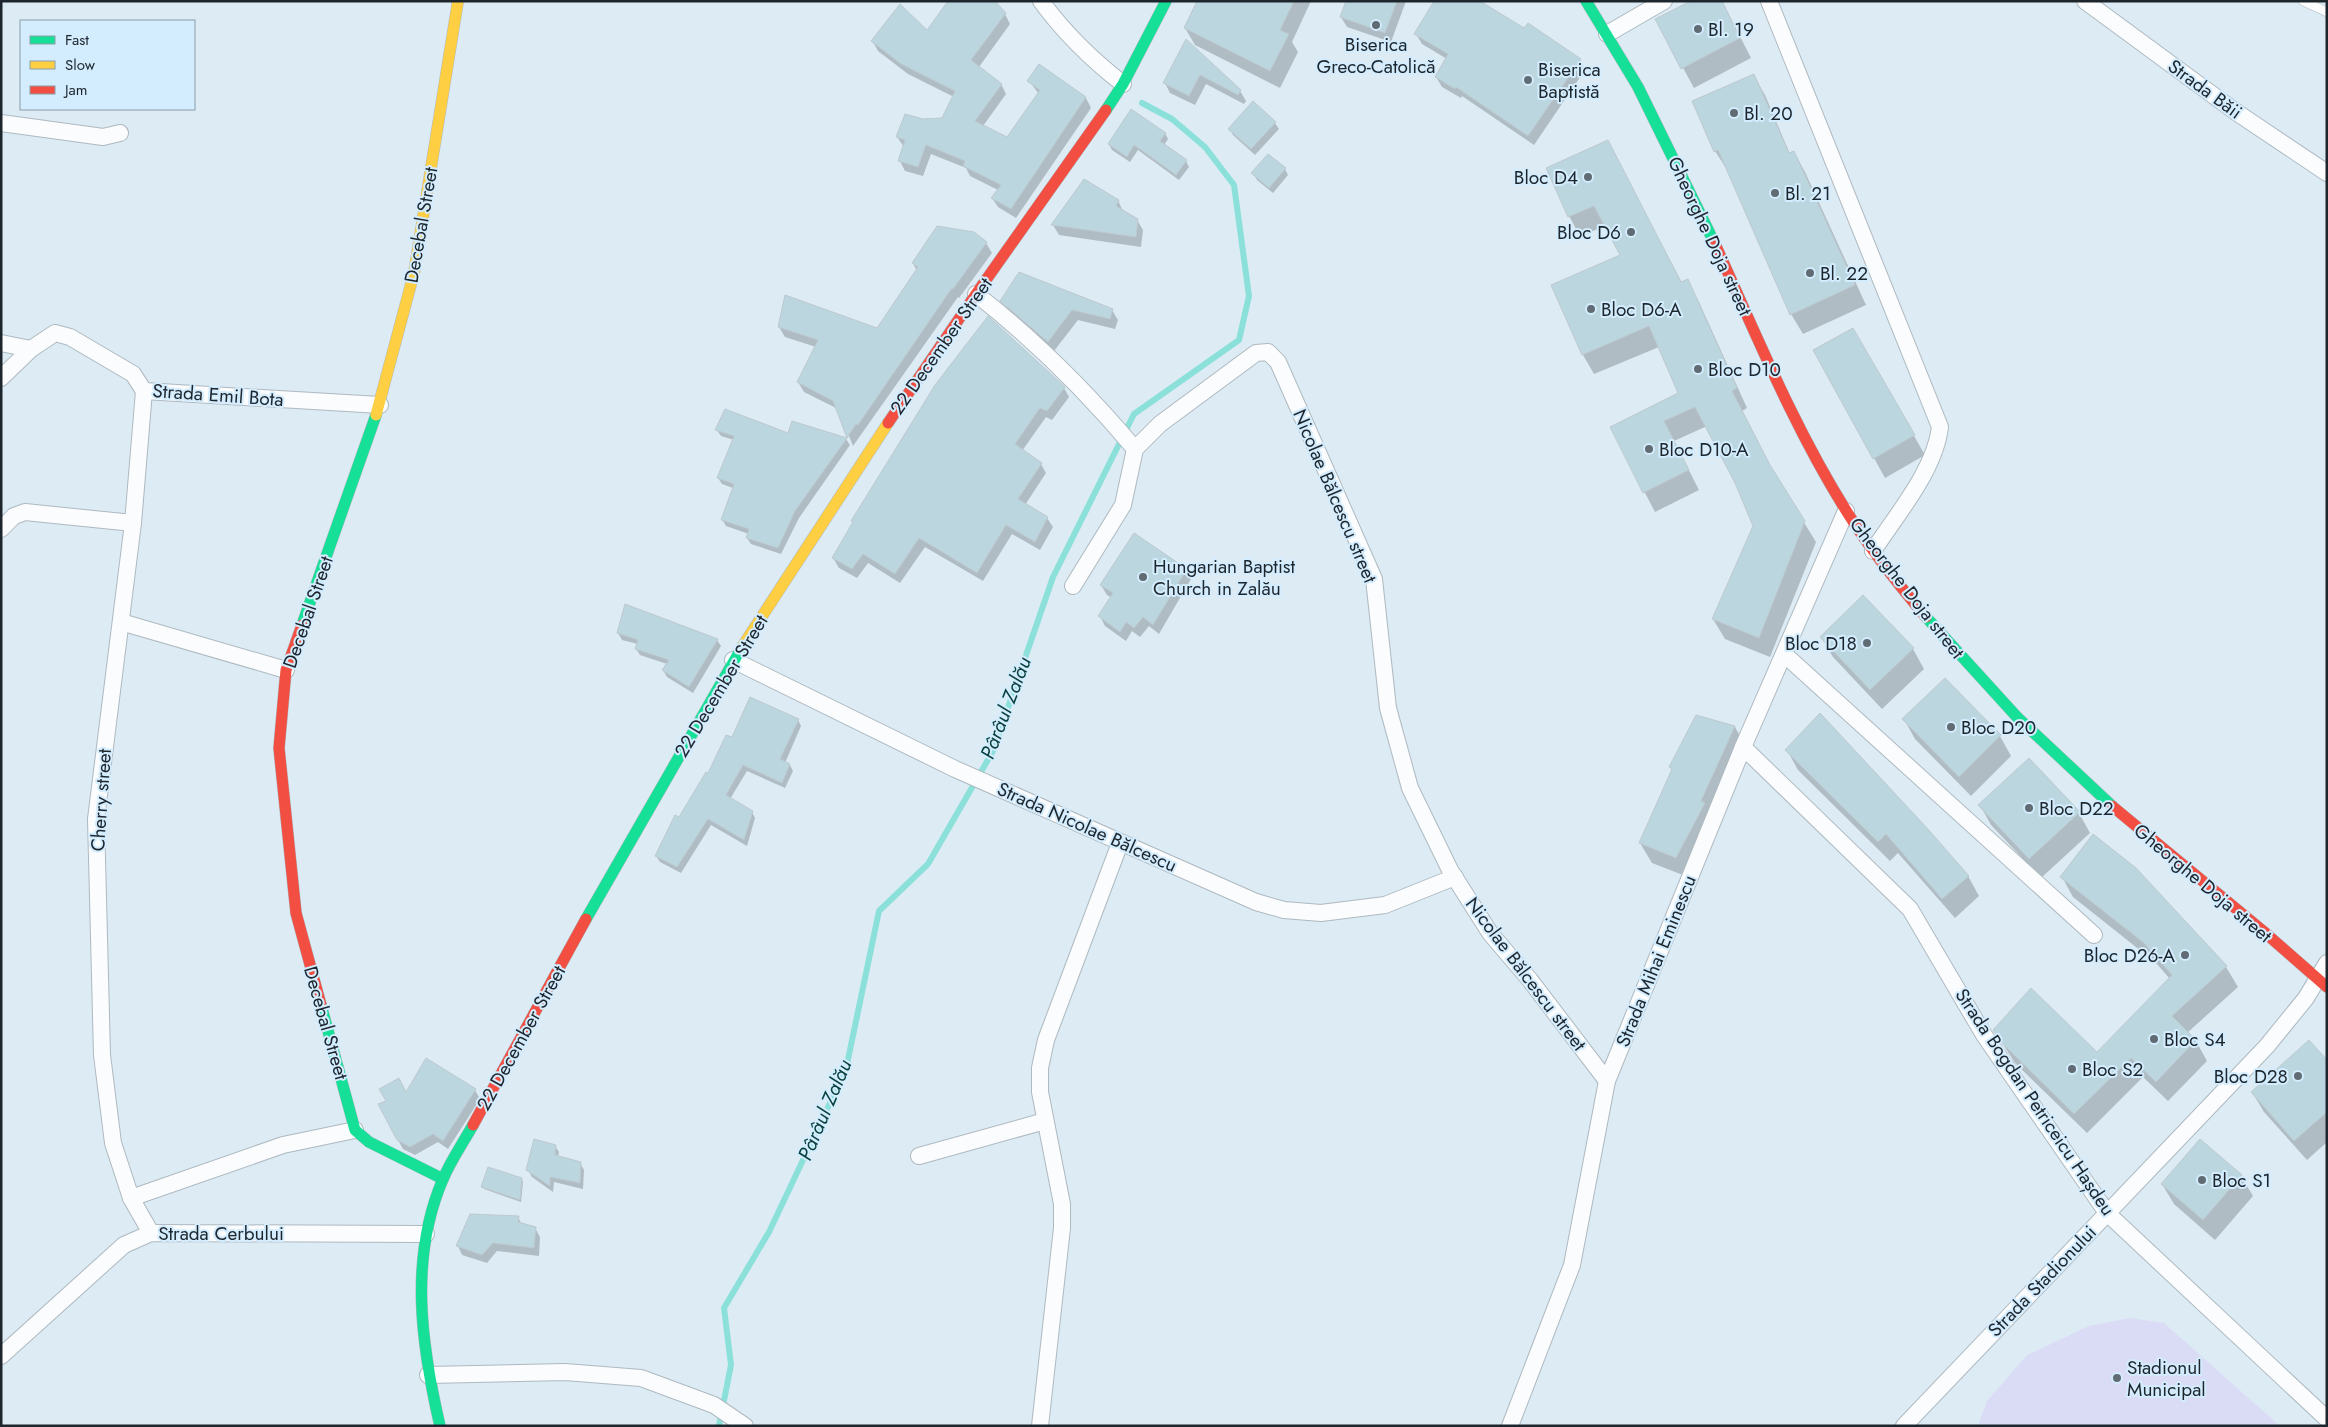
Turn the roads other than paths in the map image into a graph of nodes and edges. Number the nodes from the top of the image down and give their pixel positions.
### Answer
1 (458, 1) edge
2 (1041, 1) edge
3 (1166, 1) edge
4 (1586, 1) edge
5 (1664, 1) edge
6 (1769, 1) edge
7 (2085, 1) edge
8 (2302, 1) edge
9 (2327, 12) edge
10 (1607, 34) junction
11 (1123, 84) junction
12 (1, 123) edge
13 (120, 133) dead end
14 (2327, 173) edge
15 (976, 294) junction
16 (1, 343) edge
17 (31, 349) junction
18 (1, 378) edge
19 (144, 391) junction
20 (380, 405) junction
21 (1135, 449) junction
22 (1846, 511) junction
23 (133, 523) junction
24 (1, 528) edge
25 (1873, 550) junction
26 (1073, 586) dead end
27 (121, 622) junction
28 (1784, 654) junction
29 (733, 660) junction
30 (286, 670) junction
31 (1742, 747) junction
32 (1120, 843) junction
33 (1455, 877) junction
34 (2094, 935) dead end
35 (2327, 963) edge
36 (2323, 983) edge
37 (1607, 1081) junction
38 (1046, 1121) junction
39 (355, 1130) junction
40 (919, 1156) dead end
41 (443, 1179) junction
42 (131, 1198) junction
43 (2107, 1212) junction
44 (151, 1233) junction
45 (426, 1234) junction
46 (1, 1356) edge
47 (428, 1376) junction
48 (2327, 1419) edge
49 (440, 1426) edge
50 (746, 1426) edge
51 (1040, 1426) edge
52 (1510, 1426) edge
53 (1904, 1426) edge

1 - 20 main road, Decebal Street
2 - 11 street
3 - 11 main road, 22 December Street
4 - 10 main road, Gheorghe Doja street
5 - 10 street
6 - 25 street
7 - 14 street, Strada Băii
8 - 9 lane
10 - 22 main road, Gheorghe Doja street
11 - 15 main road, 22 December Street
12 - 13 street
15 - 21 street
15 - 29 main road, 22 December Street
16 - 17 street
17 - 18 street, Strada Emil Bota
17 - 19 street, Strada Emil Bota
19 - 20 street, Strada Emil Bota
19 - 23 street, Cherry street
20 - 30 main road, Decebal Street
21 - 26 street
21 - 33 street, Nicolae Bălcescu street
22 - 25 main road, Gheorghe Doja street
22 - 28 street, Strada Mihai Eminescu
23 - 24 street
23 - 27 street, Cherry street
25 - 36 main road, Gheorghe Doja street
27 - 30 street
27 - 42 street, Cherry street
28 - 31 street, Strada Mihai Eminescu
28 - 34 street
29 - 32 street, Strada Nicolae Bălcescu
29 - 41 main road, 22 December Street
30 - 39 main road, Decebal Street
31 - 37 street, Strada Mihai Eminescu
31 - 43 street, Strada Bogdan Petriceicu Hașdeu
32 - 33 street, Strada Nicolae Bălcescu
32 - 38 street
33 - 37 street, Nicolae Bălcescu street
35 - 36 street, Strada Stadionului
36 - 43 street, Strada Stadionului
37 - 52 street, Strada Mihai Eminescu
38 - 40 street
38 - 51 street
39 - 41 main road
39 - 42 street
41 - 45 main road, 22 December Street
42 - 44 street, Cherry street
43 - 48 street, Strada Bogdan Petriceicu Hașdeu
43 - 53 street, Strada Stadionului
44 - 45 street, Strada Cerbului
44 - 46 street, Strada Cerbului
45 - 47 main road, 22 December Street
47 - 49 main road, 22 December Street
47 - 50 street

